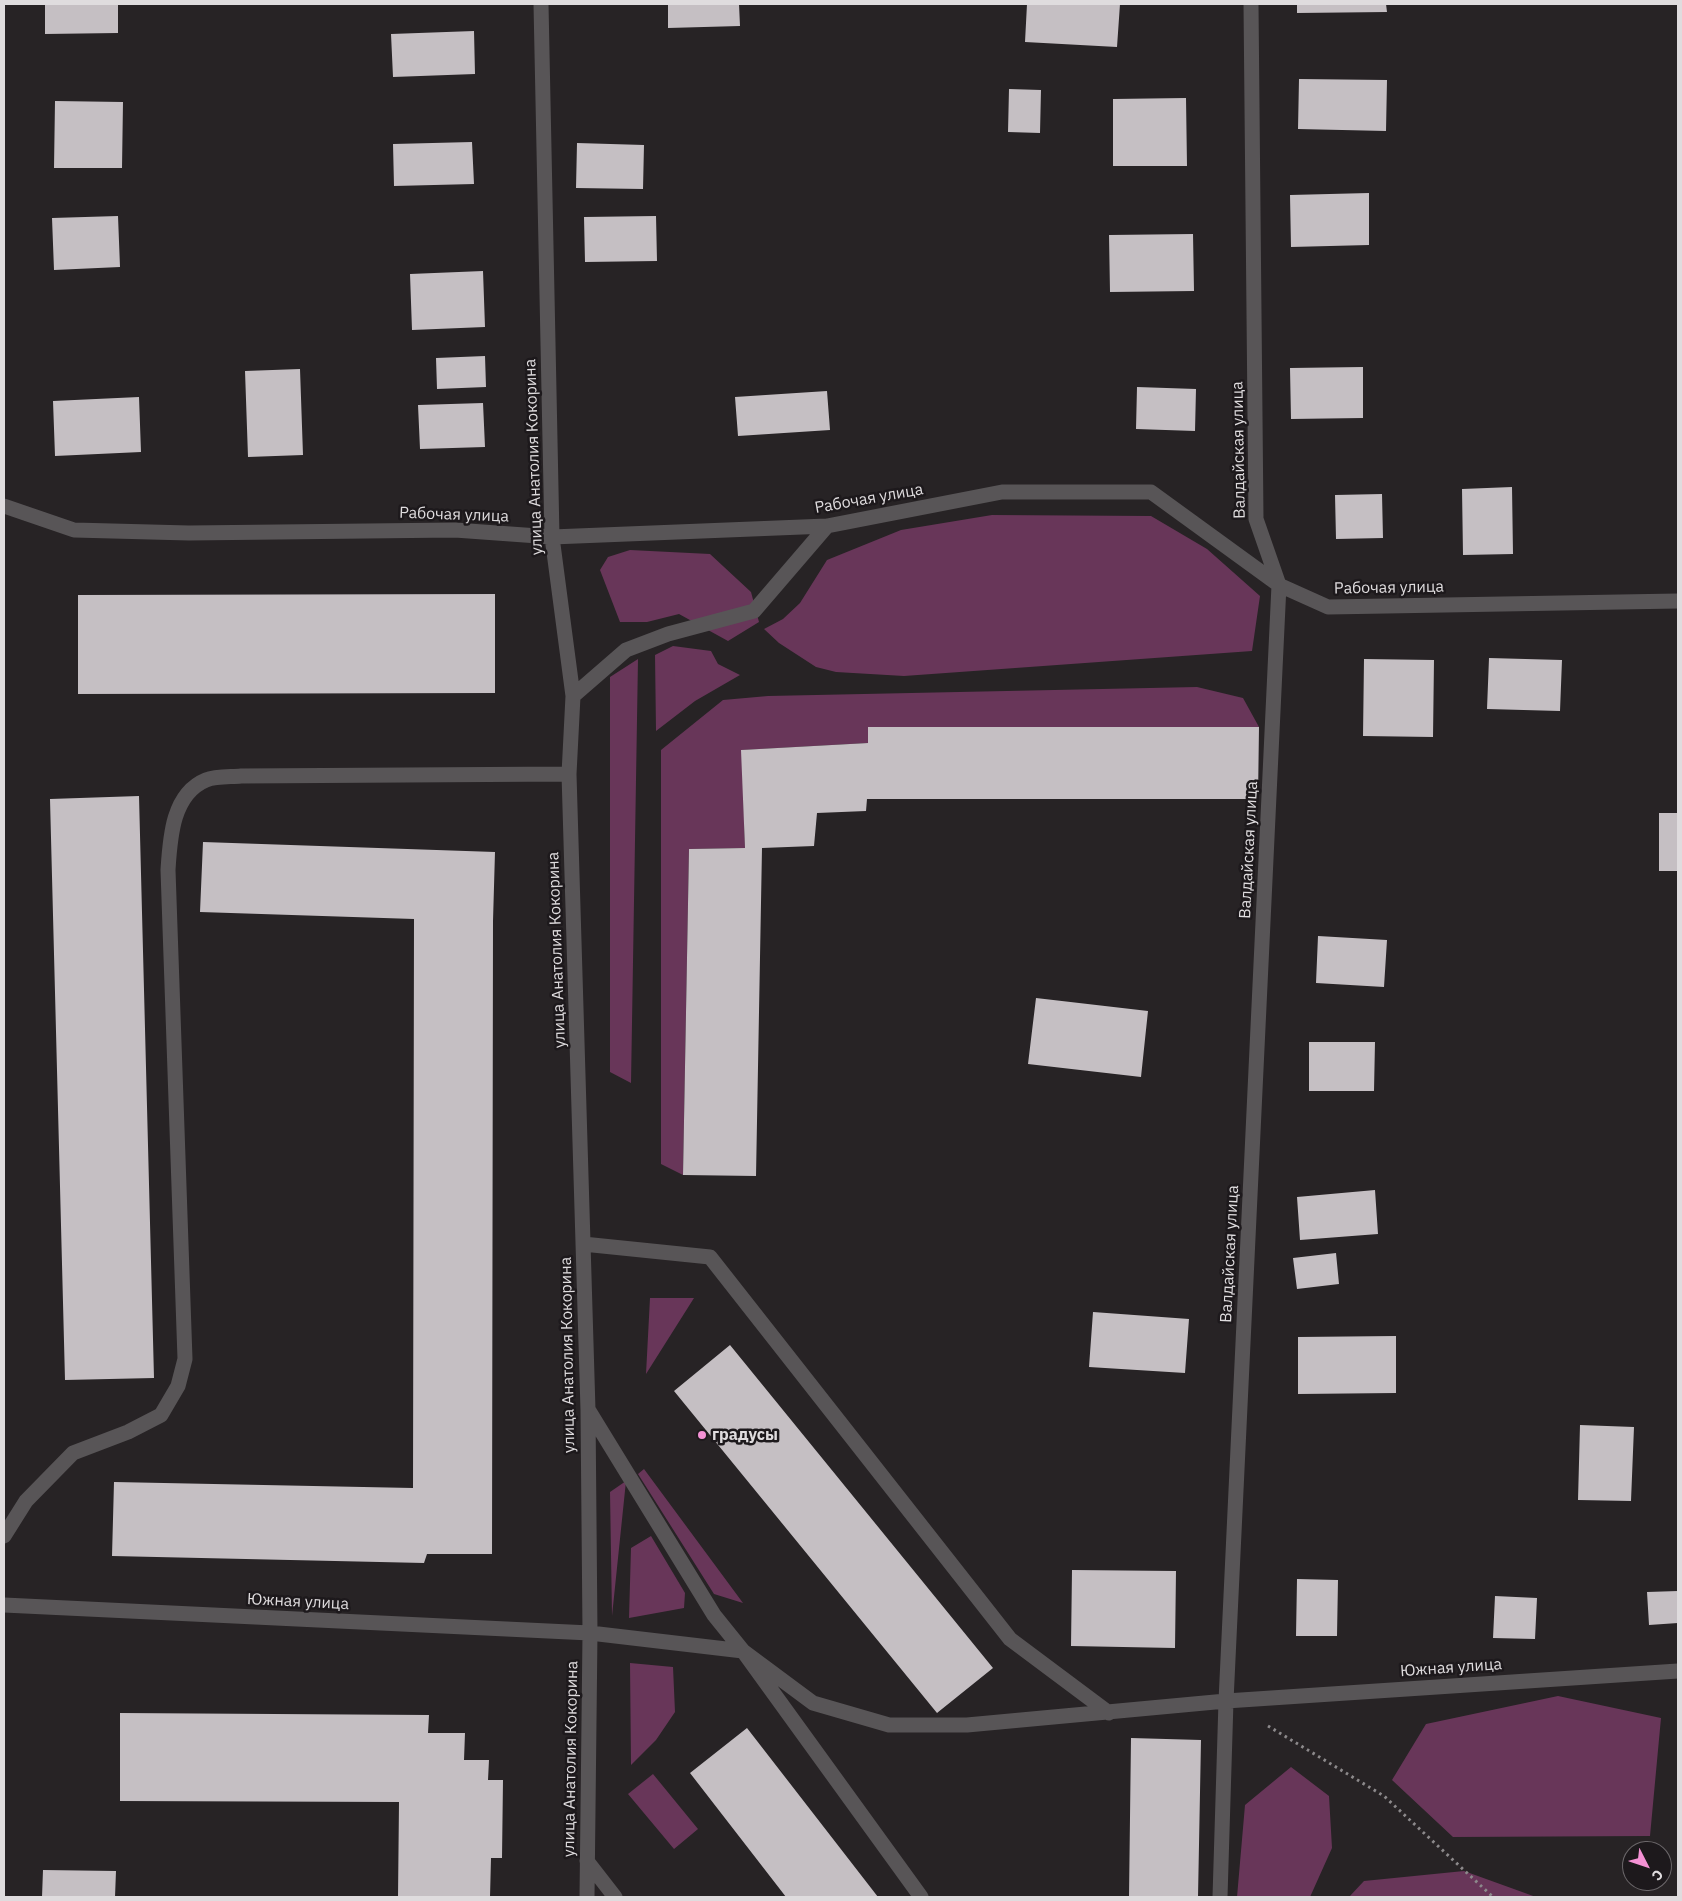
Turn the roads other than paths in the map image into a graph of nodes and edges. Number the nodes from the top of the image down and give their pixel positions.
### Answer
1 (541, 4) edge
2 (1251, 4) edge
3 (4, 506) edge
4 (827, 526) junction
5 (552, 537) junction
6 (1279, 585) junction
7 (1678, 601) edge
8 (574, 696) junction
9 (569, 774) junction
10 (583, 1244) junction
11 (588, 1410) junction
12 (4, 1536) edge
13 (4, 1605) edge
14 (590, 1633) junction
15 (743, 1651) junction
16 (1678, 1671) edge
17 (1226, 1701) junction
18 (1109, 1712) junction
19 (587, 1861) junction
20 (587, 1897) edge
21 (615, 1897) edge
22 (921, 1897) edge
23 (1220, 1897) edge

1 - 5 street, улица Анатолия Кокорина
2 - 6 street, Валдайская улица
3 - 5 street, Рабочая улица
4 - 5 street, Рабочая улица
4 - 6 street, Рабочая улица
4 - 8 street
5 - 8 street, улица Анатолия Кокорина
6 - 7 street, Рабочая улица
6 - 17 street, Валдайская улица
8 - 9 street, улица Анатолия Кокорина
9 - 10 street, улица Анатолия Кокорина
9 - 12 street
10 - 11 street, улица Анатолия Кокорина
10 - 18 street
11 - 14 street, улица Анатолия Кокорина
11 - 15 street
13 - 14 street, Южная улица
14 - 15 street, Южная улица
14 - 19 street, улица Анатолия Кокорина
15 - 18 street, Южная улица
15 - 22 street
16 - 17 street, Южная улица
17 - 18 street, Южная улица
17 - 23 street, Валдайская улица
19 - 20 street, улица Анатолия Кокорина
19 - 21 street

